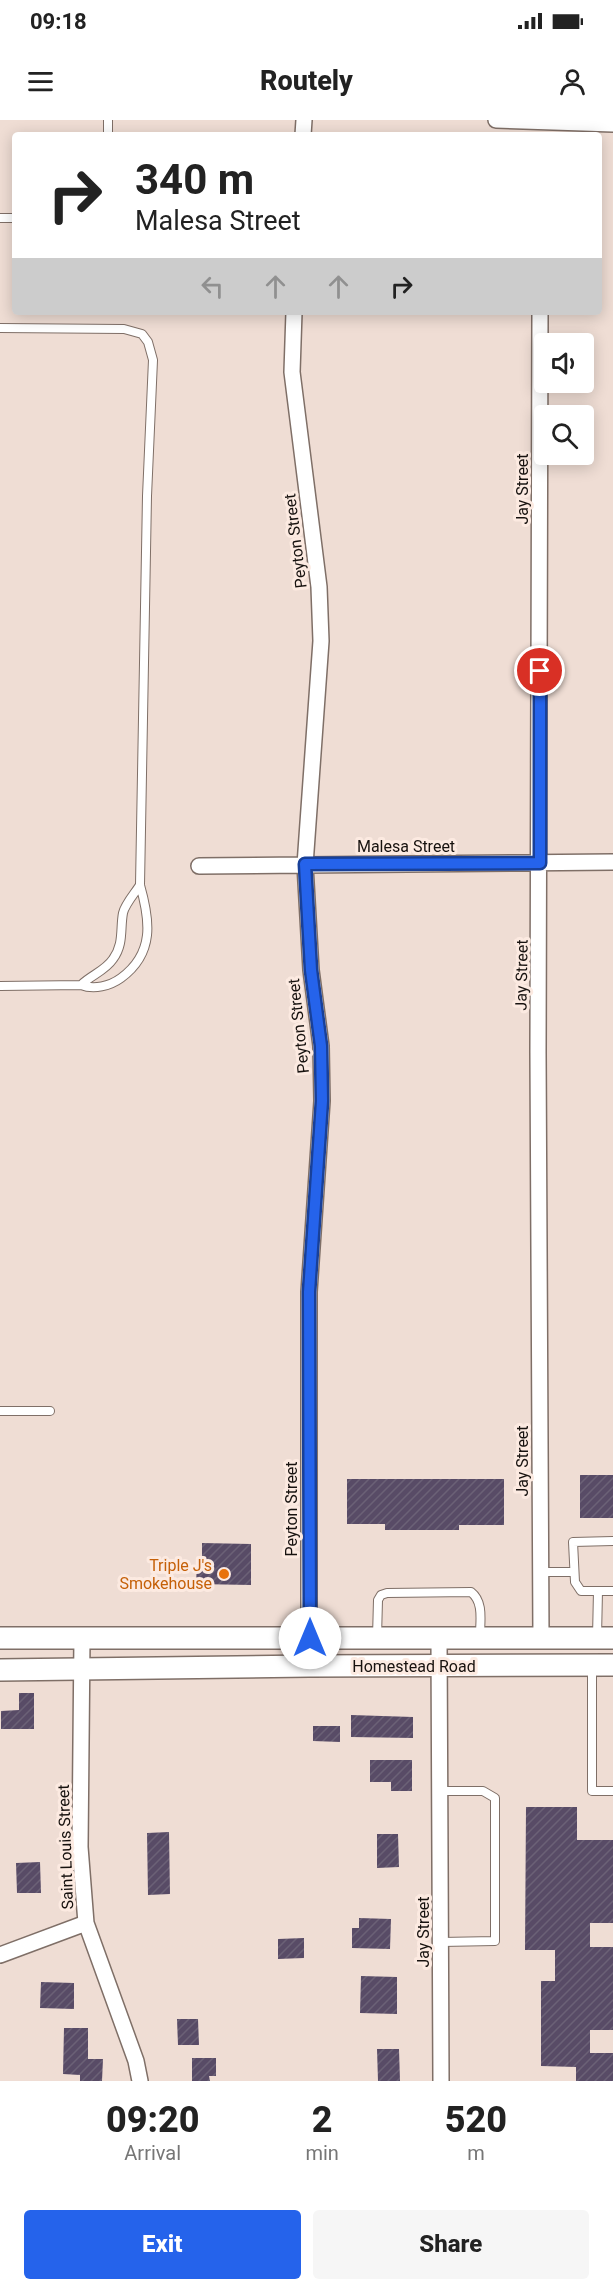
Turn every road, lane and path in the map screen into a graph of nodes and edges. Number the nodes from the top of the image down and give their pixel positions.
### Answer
1 (496, 120) edge
2 (613, 124) edge
3 (540, 126) edge
4 (294, 315) edge
5 (540, 315) edge
6 (0, 328) edge
7 (613, 862) edge
8 (540, 863) junction
9 (305, 864) junction
10 (199, 866) dead end
11 (140, 885) junction
12 (0, 986) edge
13 (81, 986) junction
14 (0, 1411) edge
15 (50, 1411) dead end
16 (613, 1541) edge
17 (540, 1572) junction
18 (573, 1572) junction
19 (598, 1591) junction
20 (613, 1591) edge
21 (0, 1638) edge
22 (81, 1638) junction
23 (310, 1638) junction
24 (541, 1638) junction
25 (605, 1638) edge
26 (377, 1639) junction
27 (439, 1639) junction
28 (480, 1639) junction
29 (440, 1665) junction
30 (613, 1665) edge
31 (309, 1666) junction
32 (591, 1666) junction
33 (0, 1670) edge
34 (81, 1670) junction
35 (440, 1791) junction
36 (613, 1791) edge
37 (86, 1923) junction
38 (441, 1942) junction
39 (0, 1955) edge
40 (140, 2081) edge
41 (441, 2081) edge

1 - 3 street
2 - 3 street
4 - 9 street, Peyton Street
5 - 8 street, Jay Street
6 - 11 lane
7 - 8 street, Malesa Street
8 - 9 street, Malesa Street
8 - 17 street, Jay Street
9 - 10 street, Malesa Street
9 - 23 street, Peyton Street
11 - 13 lane
11 - 13 lane
12 - 13 lane
14 - 15 lane
16 - 18 lane
17 - 18 lane
17 - 24 street, Jay Street
18 - 19 lane
19 - 20 lane
19 - 25 lane
21 - 22 main road, Homestead Road
22 - 23 main road, Homestead Road
22 - 34 street, Saint Louis Street
23 - 26 main road, Homestead Road
23 - 31 street, Peyton Street
24 - 25 main road, Homestead Road
24 - 28 main road, Homestead Road
26 - 27 main road, Homestead Road
26 - 28 lane
27 - 28 main road, Homestead Road
27 - 29 street, Jay Street
29 - 31 main road, Homestead Road
29 - 32 main road, Homestead Road
29 - 35 street, Jay Street
30 - 32 main road, Homestead Road
31 - 34 main road, Homestead Road
32 - 36 lane
33 - 34 main road, Homestead Road
34 - 37 street, Saint Louis Street
35 - 38 street, Jay Street
35 - 38 lane
37 - 39 street
37 - 40 street, Saint Louis Street
38 - 41 street, Jay Street

